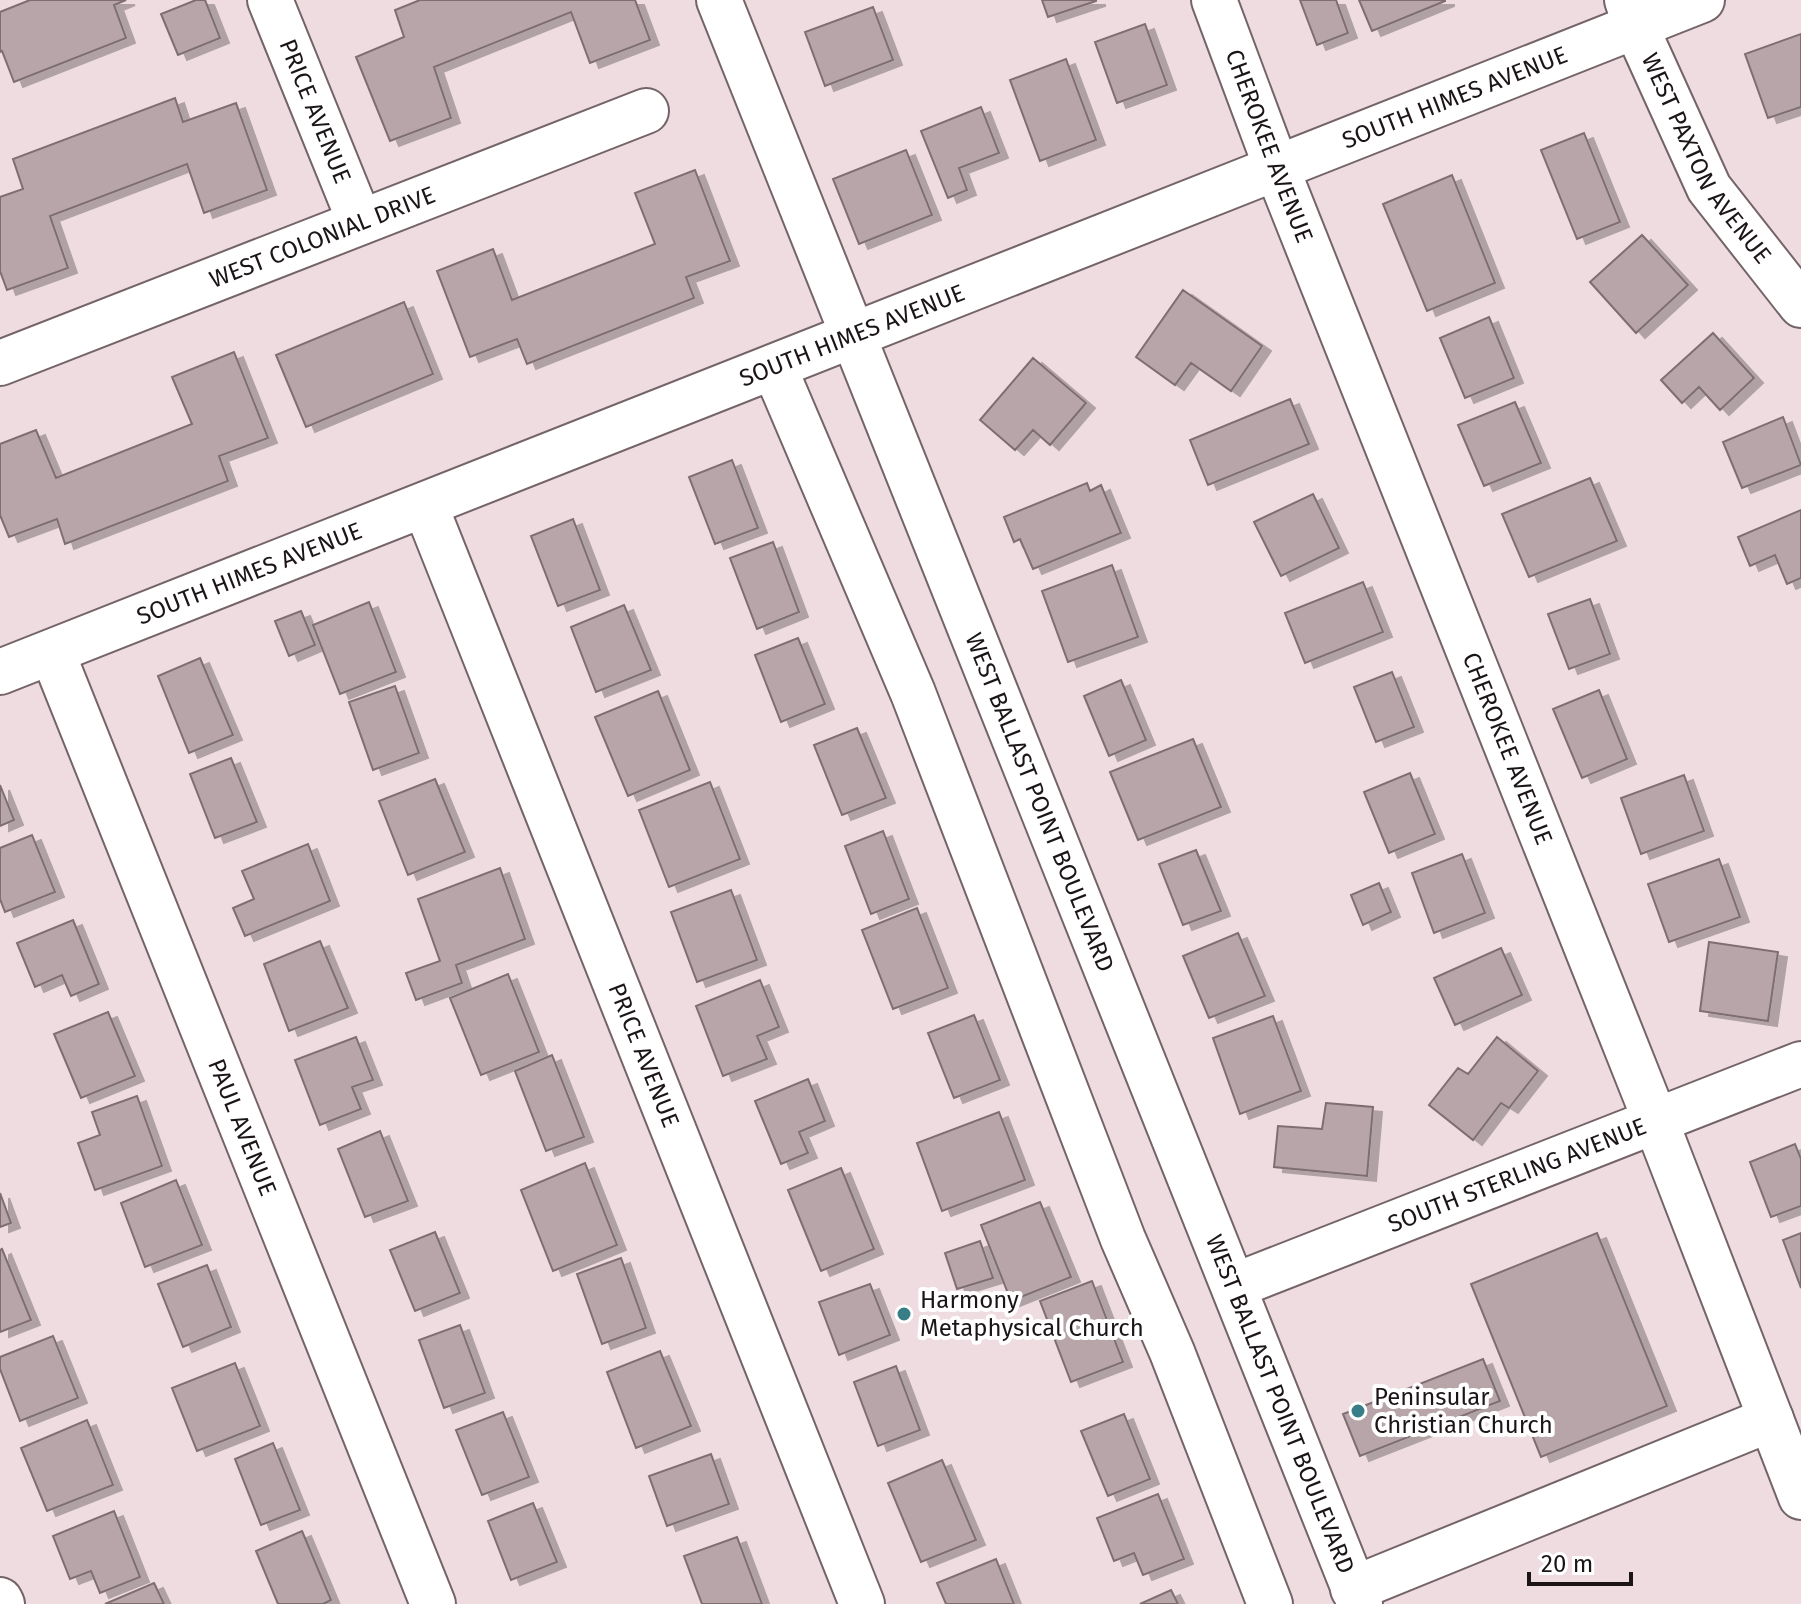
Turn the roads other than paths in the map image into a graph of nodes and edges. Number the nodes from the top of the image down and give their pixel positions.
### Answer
1 (270, 0) edge
2 (719, 0) edge
3 (1214, 0) edge
4 (1702, 0) edge
5 (1632, 13) edge
6 (646, 111) dead end
7 (1277, 169) junction
8 (360, 222) junction
9 (1801, 305) edge
10 (853, 336) junction
11 (0, 363) edge
12 (774, 367) junction
13 (425, 505) junction
14 (52, 652) junction
15 (0, 672) edge
16 (1801, 1064) edge
17 (1656, 1122) junction
18 (1234, 1286) junction
19 (1771, 1419) junction
20 (1801, 1497) edge
21 (1356, 1596) edge
22 (433, 1604) edge
23 (862, 1604) edge
24 (1270, 1604) edge

1 - 8 street, PRICE AVENUE
2 - 10 street, WEST BALLAST POINT BOULEVARD
3 - 7 street, CHEROKEE AVENUE
4 - 5 street, SOUTH HIMES AVENUE
5 - 7 street, SOUTH HIMES AVENUE
5 - 9 street, WEST PAXTON AVENUE
6 - 8 street, WEST COLONIAL DRIVE
7 - 10 street, SOUTH HIMES AVENUE
7 - 17 street, CHEROKEE AVENUE
8 - 11 street, WEST COLONIAL DRIVE
10 - 12 street, SOUTH HIMES AVENUE
10 - 18 street, WEST BALLAST POINT BOULEVARD
12 - 13 street, SOUTH HIMES AVENUE
12 - 24 street
13 - 14 street, SOUTH HIMES AVENUE
13 - 23 street, PRICE AVENUE
14 - 15 street, SOUTH HIMES AVENUE
14 - 22 street, PAUL AVENUE
16 - 17 street, SOUTH STERLING AVENUE
17 - 18 street, SOUTH STERLING AVENUE
17 - 19 street, CHEROKEE AVENUE
18 - 21 street, WEST BALLAST POINT BOULEVARD
19 - 20 street, CHEROKEE AVENUE
19 - 21 street

